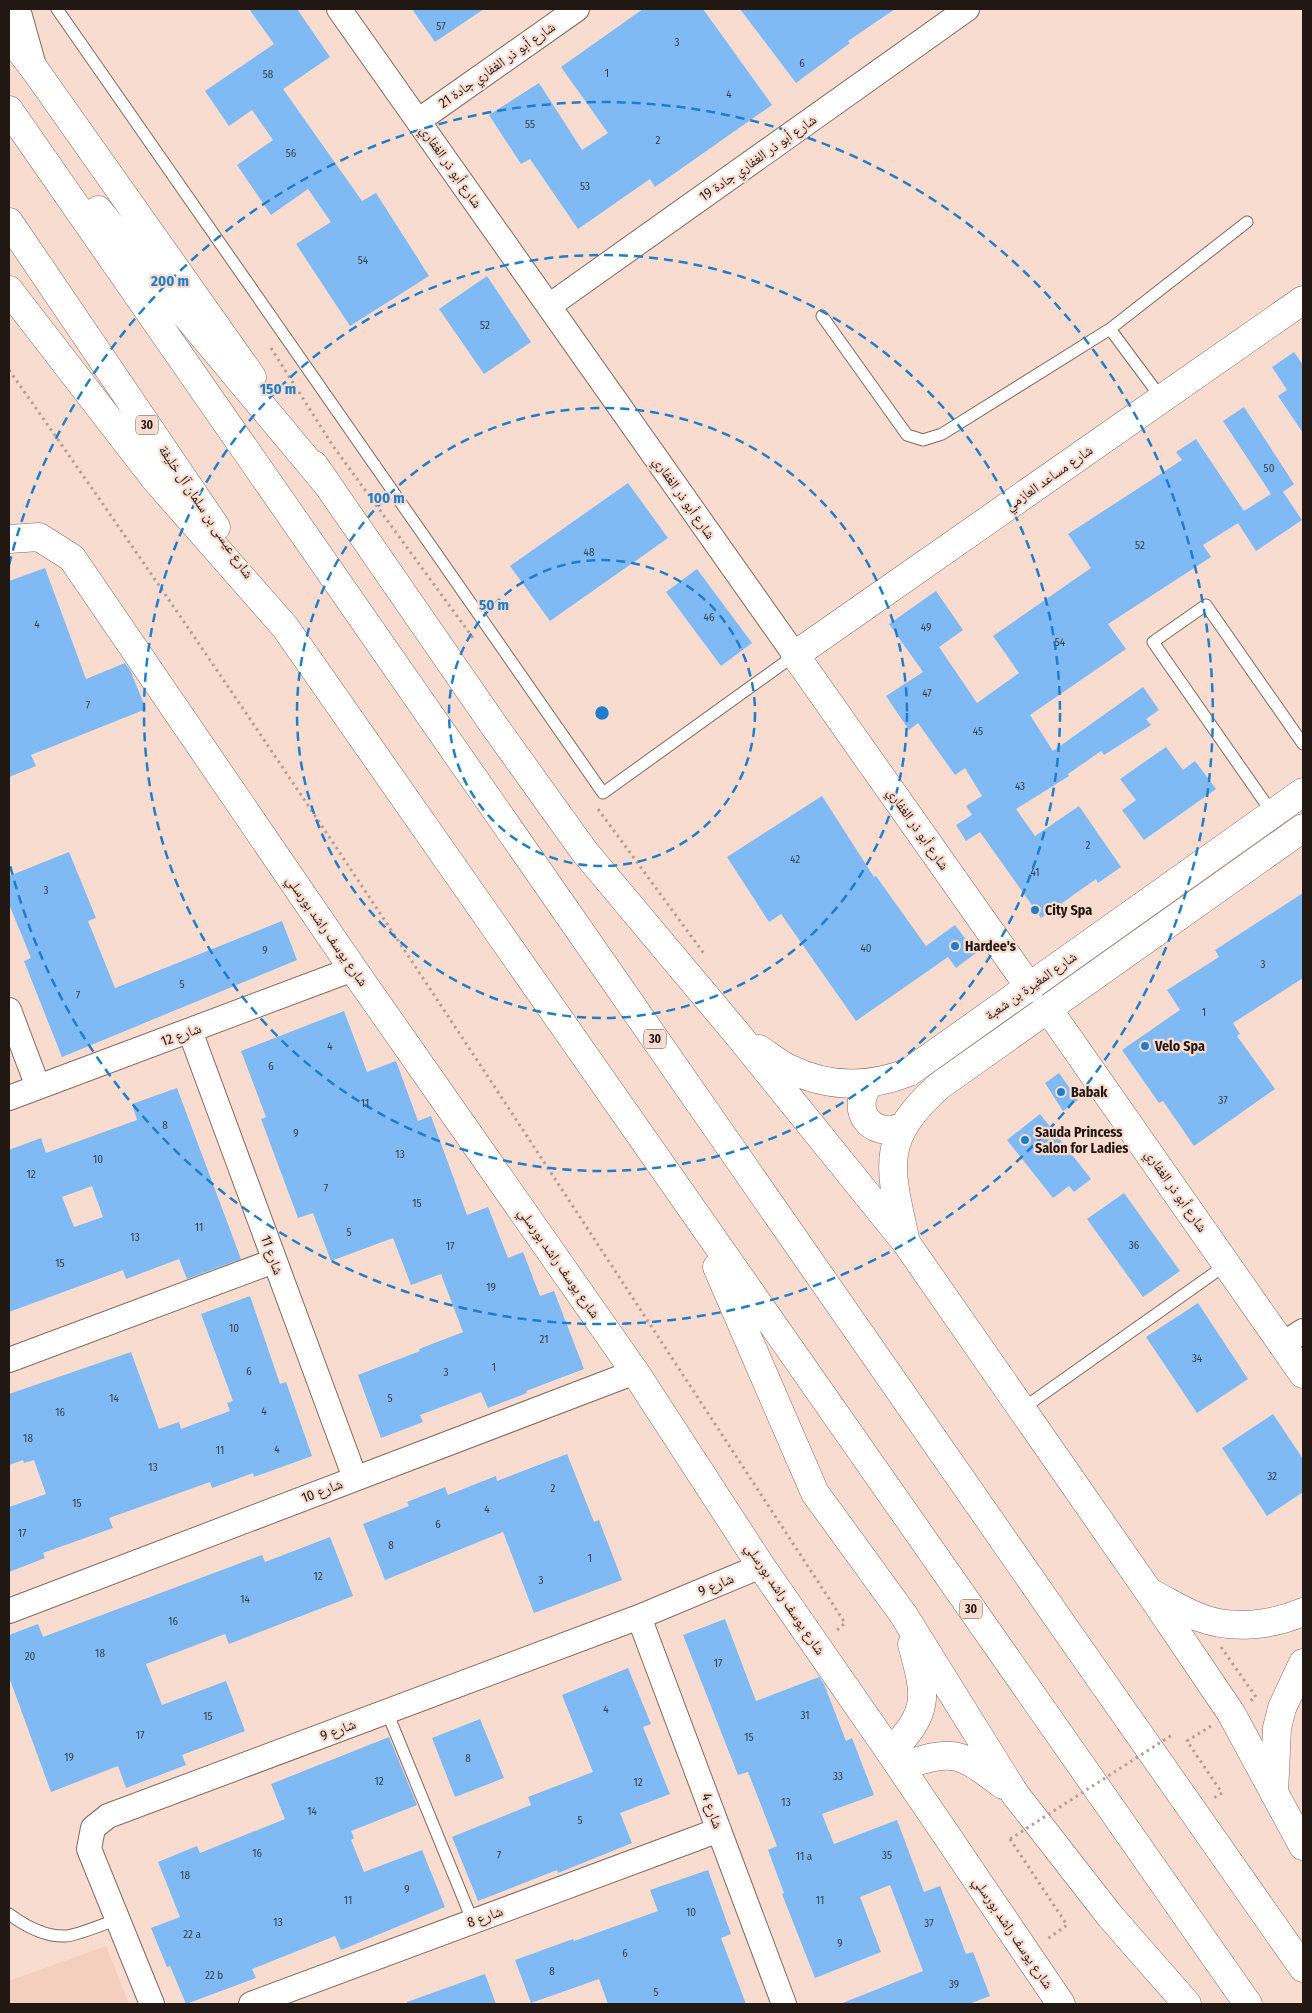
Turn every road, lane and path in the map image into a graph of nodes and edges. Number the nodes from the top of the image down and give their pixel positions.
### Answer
1 (18, 9) edge
2 (57, 9) edge
3 (339, 9) edge
4 (577, 9) edge
5 (967, 9) edge
6 (9, 36) edge
7 (35, 70) junction
8 (9, 101) edge
9 (9, 110) edge
10 (418, 121) junction
11 (9, 222) edge
12 (1247, 222) dead end
13 (9, 290) edge
14 (1303, 300) edge
15 (549, 306) junction
16 (822, 316) dead end
17 (1110, 329) junction
18 (271, 347) dead end
19 (9, 370) edge
20 (1162, 399) junction
21 (327, 484) junction
22 (9, 539) edge
23 (285, 627) junction
24 (478, 645) dead end
25 (796, 655) junction
26 (1303, 744) edge
27 (1303, 792) edge
28 (594, 804) dead end
29 (1273, 814) junction
30 (1303, 828) edge
31 (710, 963) dead end
32 (353, 969) junction
33 (1030, 988) junction
34 (1048, 1009) junction
35 (9, 1010) edge
36 (190, 1031) junction
37 (739, 1036) junction
38 (870, 1083) junction
39 (38, 1088) junction
40 (9, 1098) edge
41 (902, 1127) junction
42 (694, 1213) junction
43 (907, 1244) junction
44 (274, 1261) junction
45 (1227, 1264) junction
46 (1293, 1338) edge
47 (9, 1360) edge
48 (635, 1372) junction
49 (1303, 1374) edge
50 (1022, 1409) junction
51 (355, 1478) junction
52 (761, 1566) junction
53 (1149, 1592) junction
54 (9, 1611) edge
55 (1303, 1612) edge
56 (903, 1614) junction
57 (639, 1617) junction
58 (817, 1647) junction
59 (1303, 1664) edge
60 (387, 1712) junction
61 (1231, 1713) junction
62 (1177, 1743) dead end
63 (895, 1759) junction
64 (1208, 1791) dead end
65 (1274, 1793) junction
66 (1015, 1794) junction
67 (719, 1830) junction
68 (1303, 1846) edge
69 (9, 1914) edge
70 (118, 1919) junction
71 (473, 1922) junction
72 (1067, 1925) dead end
73 (1303, 1968) edge
74 (152, 2004) edge
75 (251, 2004) edge
76 (784, 2004) edge
77 (1061, 2004) edge
78 (1187, 2004) edge
79 (1248, 2004) edge

1 - 7 street
2 - 25 lane
3 - 10 street, شارع أبو ذر الغفاري
4 - 10 street, شارع أبو ذر الغفاري جادة 21
5 - 15 street, شارع أبو ذر الغفاري جادة 19
6 - 7 main road
7 - 21 main road
8 - 21 main road
9 - 73 main road, 30
10 - 15 street, شارع أبو ذر الغفاري
11 - 23 main road, شارع عيسى بن سلمان آل خليفة / 30
12 - 17 lane
13 - 23 main road
14 - 20 main road, شارع مساعد العازمي
15 - 25 street, شارع أبو ذر الغفاري
16 - 17 lane
17 - 20 lane
18 - 24 path
19 - 58 path
20 - 25 main road, شارع مساعد العازمي
21 - 37 main road
22 - 32 main road, شارع يوسف راشد بورسلي
23 - 42 main road, 30
25 - 33 main road, شارع أبو ذر الغفاري
26 - 29 lane
27 - 29 main road, شارع المغيرة بن شعبة
28 - 31 path
29 - 33 main road, شارع المغيرة بن شعبة
30 - 34 main road, شارع المغيرة بن شعبة
32 - 36 street, شارع 12
32 - 48 main road, شارع يوسف راشد بورسلي
33 - 38 main road, شارع المغيرة بن شعبة
34 - 41 main road, شارع المغيرة بن شعبة
34 - 45 main road, شارع أبو ذر الغفاري
35 - 39 street
36 - 39 street, شارع 12
36 - 44 street, شارع 11
37 - 38 main road, شارع المغيرة بن شعبة
37 - 43 main road
38 - 41 main road
39 - 40 street, شارع 12
41 - 43 main road, شارع المغيرة بن شعبة
42 - 56 main road
42 - 79 main road, 30
43 - 50 main road
44 - 47 street
44 - 51 street, شارع 11
45 - 46 main road, شارع أبو ذر الغفاري
45 - 50 lane
46 - 49 main road, شارع أبو ذر الغفاري
48 - 51 street, شارع 10
48 - 52 main road, شارع يوسف راشد بورسلي
50 - 53 main road
51 - 54 street, شارع 10
52 - 57 street, شارع 9
52 - 58 main road, شارع يوسف راشد بورسلي
53 - 55 main road
53 - 61 main road
56 - 63 main road
56 - 66 main road
57 - 60 street, شارع 9
57 - 67 street, شارع 4
58 - 63 main road, شارع يوسف راشد بورسلي
59 - 65 main road
60 - 70 street, شارع 9
60 - 71 lane
61 - 64 path
61 - 65 main road
62 - 72 path, bridge
63 - 66 main road
63 - 77 main road, شارع يوسف راشد بورسلي
65 - 68 main road
66 - 78 main road
67 - 71 street, شارع 8
67 - 76 street, شارع 4
69 - 70 lane
70 - 74 street, شارع 9
71 - 75 street, شارع 8

